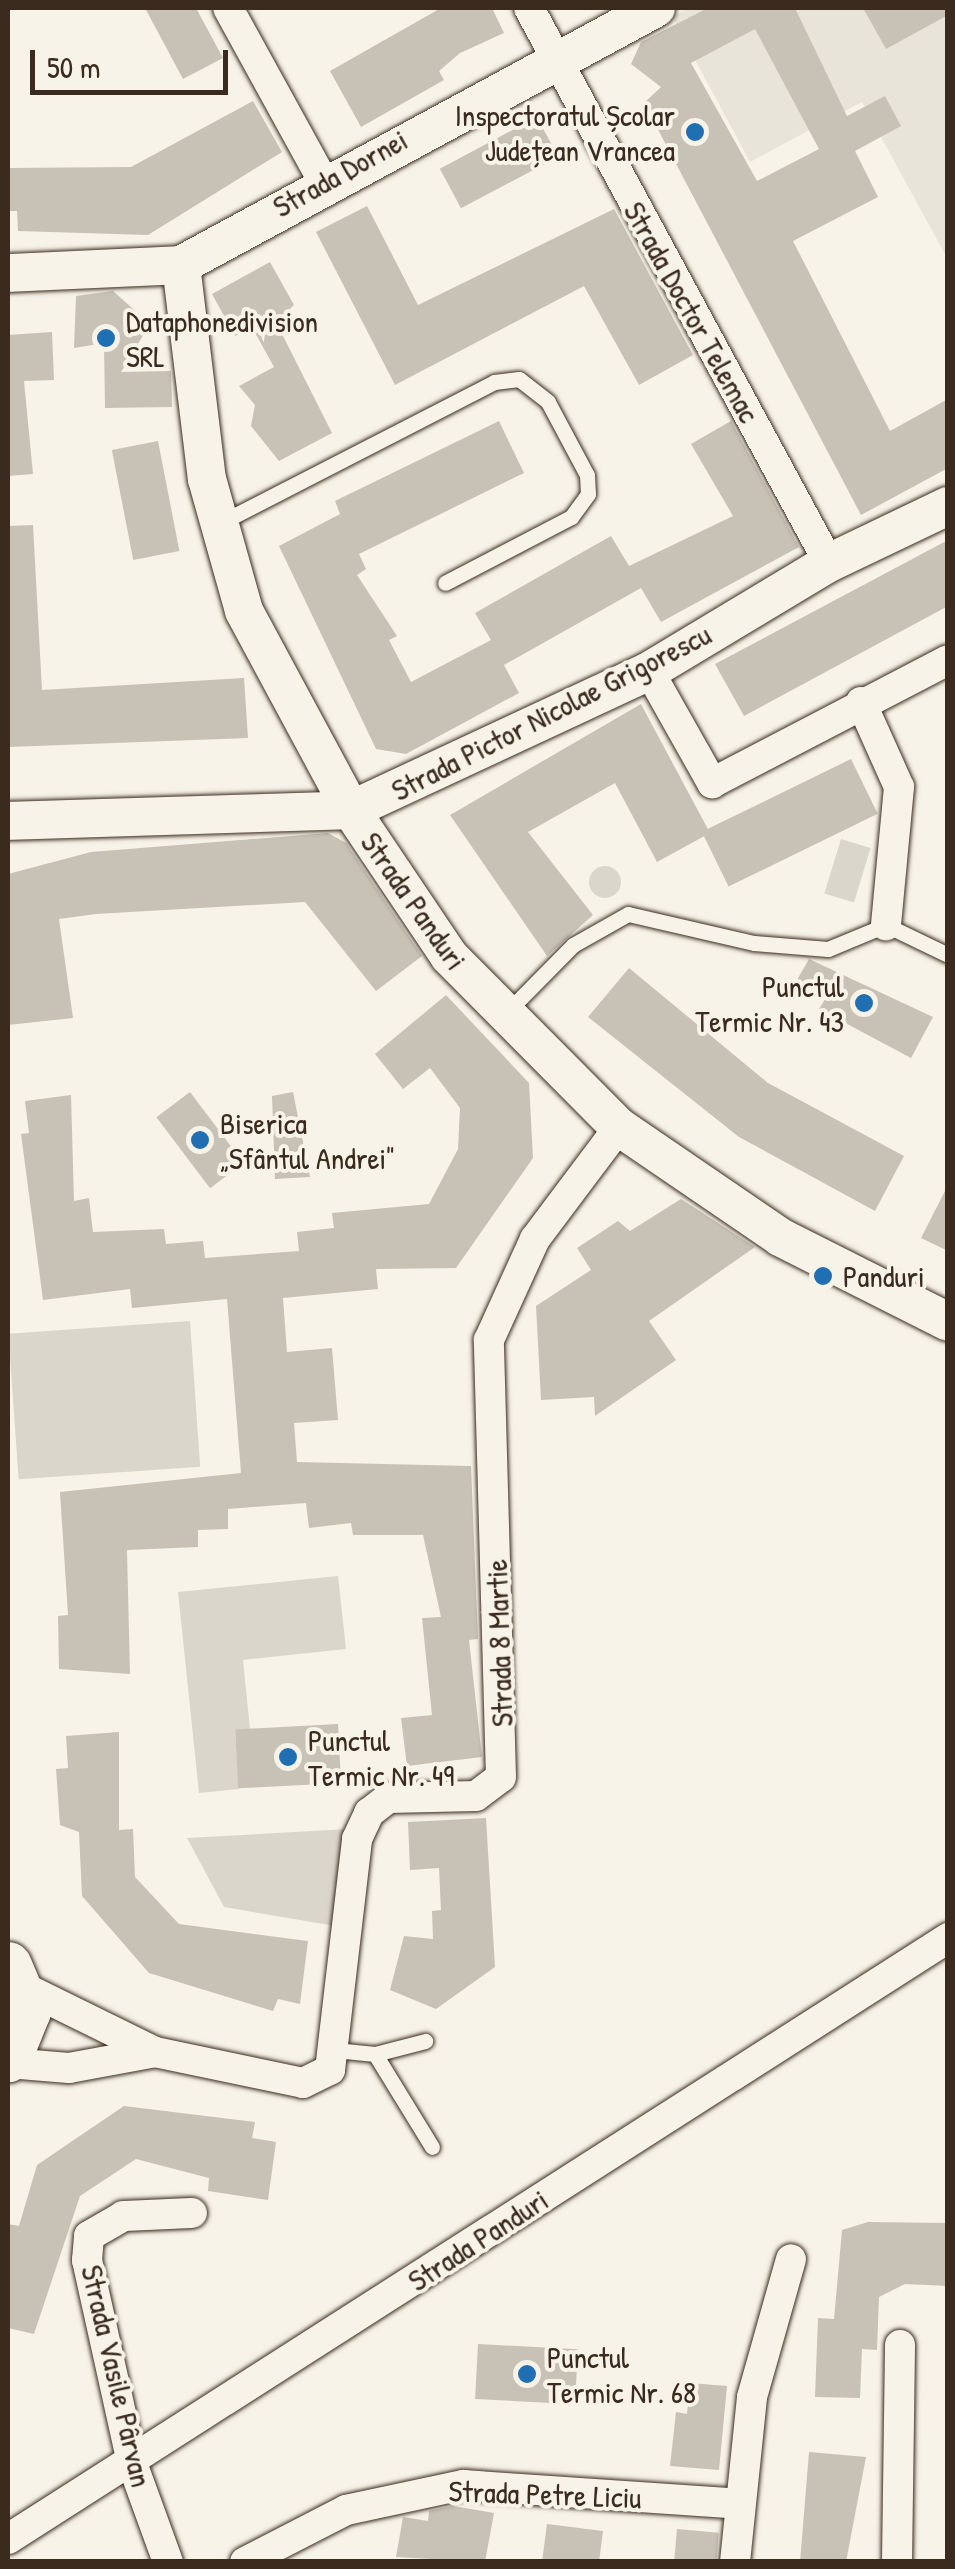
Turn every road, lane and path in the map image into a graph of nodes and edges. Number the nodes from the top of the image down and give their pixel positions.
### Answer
1 (228, 8) edge
2 (528, 8) edge
3 (656, 8) edge
4 (554, 60) junction
5 (323, 181) junction
6 (181, 265) junction
7 (8, 273) edge
8 (948, 506) edge
9 (217, 525) junction
10 (829, 563) junction
11 (446, 583) dead end
12 (948, 660) edge
13 (649, 670) junction
14 (860, 702) junction
15 (352, 810) junction
16 (8, 821) edge
17 (886, 926) junction
18 (948, 955) edge
19 (504, 1016) junction
20 (620, 1127) junction
21 (948, 1322) edge
22 (948, 1938) edge
23 (14, 1976) edge
24 (425, 2041) dead end
25 (334, 2050) junction
26 (156, 2052) junction
27 (375, 2054) junction
28 (8, 2061) edge
29 (432, 2147) dead end
30 (192, 2213) dead end
31 (792, 2259) dead end
32 (900, 2345) dead end
33 (132, 2463) junction
34 (739, 2504) junction
35 (8, 2538) edge
36 (168, 2562) edge
37 (245, 2562) edge
38 (735, 2562) edge
39 (897, 2562) edge

1 - 5 street
2 - 4 street, Strada Doctor Telemac
3 - 4 street, Strada Dornei
4 - 5 street, Strada Dornei
4 - 10 street, Strada Doctor Telemac
5 - 6 street, Strada Dornei
6 - 7 street, Strada Dornei
6 - 9 street, Strada Panduri
8 - 10 street, Strada Pictor Nicolae Grigorescu
9 - 11 lane
9 - 15 street, Strada Panduri
10 - 13 street, Strada Pictor Nicolae Grigorescu
12 - 14 street
13 - 14 street
13 - 15 street, Strada Pictor Nicolae Grigorescu
14 - 17 street
15 - 16 street, Strada Pictor Nicolae Grigorescu
15 - 19 street, Strada Panduri
17 - 18 lane
17 - 19 lane
19 - 20 street, Strada Panduri
20 - 21 street, Strada Panduri
20 - 25 street, Strada 8 Martie
22 - 33 street, Strada Panduri
23 - 26 street
23 - 28 main road
24 - 27 lane
25 - 26 street, Strada 8 Martie
25 - 27 lane
26 - 28 street
27 - 29 lane
30 - 33 street, Strada Vasile Pârvan
31 - 34 street
32 - 39 street
33 - 35 street, Strada Panduri
33 - 36 street, Strada Vasile Pârvan
34 - 37 street, Strada Petre Liciu
34 - 38 street

